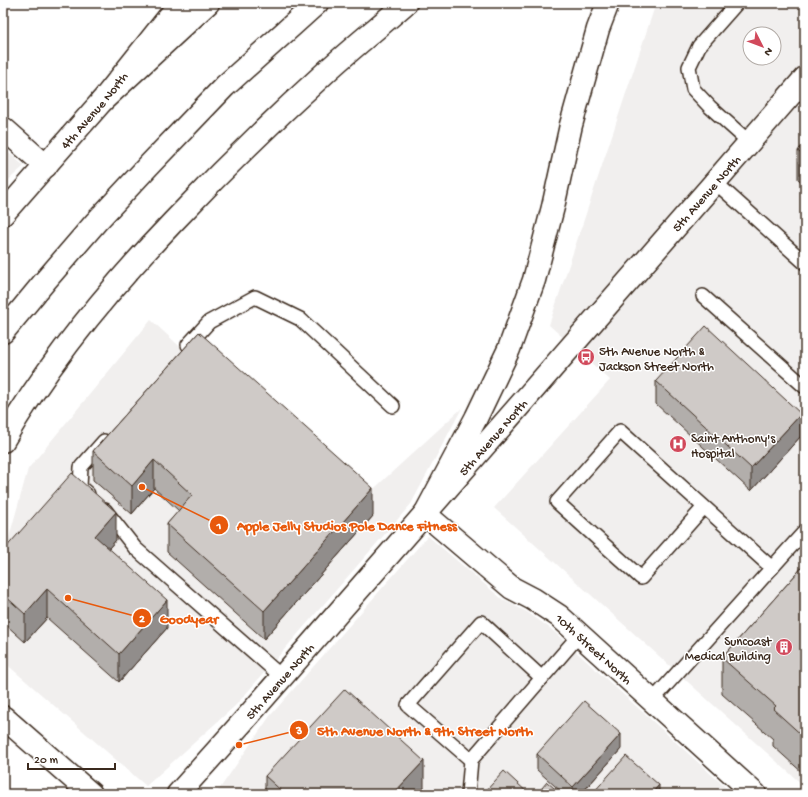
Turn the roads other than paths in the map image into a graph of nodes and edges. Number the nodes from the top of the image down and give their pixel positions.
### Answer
1 (180, 3) edge
2 (208, 3) edge
3 (317, 3) edge
4 (406, 3) edge
5 (608, 3) edge
6 (737, 3) edge
7 (805, 78) edge
8 (102, 101) junction
9 (3, 128) edge
10 (749, 142) junction
11 (46, 166) junction
12 (715, 182) junction
13 (3, 214) edge
14 (805, 263) edge
15 (703, 296) dead end
16 (3, 332) edge
17 (178, 357) edge
18 (805, 387) edge
19 (393, 406) dead end
20 (112, 432) edge
21 (3, 441) edge
22 (704, 508) junction
23 (425, 514) junction
24 (805, 531) edge
25 (772, 568) junction
26 (580, 634) junction
27 (282, 677) junction
28 (542, 678) junction
29 (652, 701) junction
30 (3, 717) edge
31 (471, 760) junction
32 (91, 794) edge
33 (178, 794) edge
34 (468, 794) edge
35 (755, 794) edge

1 - 8 main road, 4th Avenue North
2 - 8 main road
3 - 16 main road
4 - 21 main road
5 - 23 main road
6 - 10 lane
7 - 10 main road, 5th Avenue North
8 - 11 main road, 4th Avenue North
9 - 11 main road
10 - 12 main road, 5th Avenue North
11 - 13 main road, 4th Avenue North
12 - 14 lane
12 - 23 main road, 5th Avenue North
15 - 18 lane
17 - 19 lane
20 - 27 lane
22 - 22 lane
22 - 25 lane
23 - 26 main road, 10th Street North
23 - 27 main road, 5th Avenue North
24 - 25 lane
25 - 29 lane
26 - 28 lane
26 - 29 main road, 10th Street North
27 - 33 main road, 5th Avenue North
28 - 31 lane
28 - 31 lane
29 - 35 main road, 10th Street North
30 - 32 main road
31 - 34 lane

